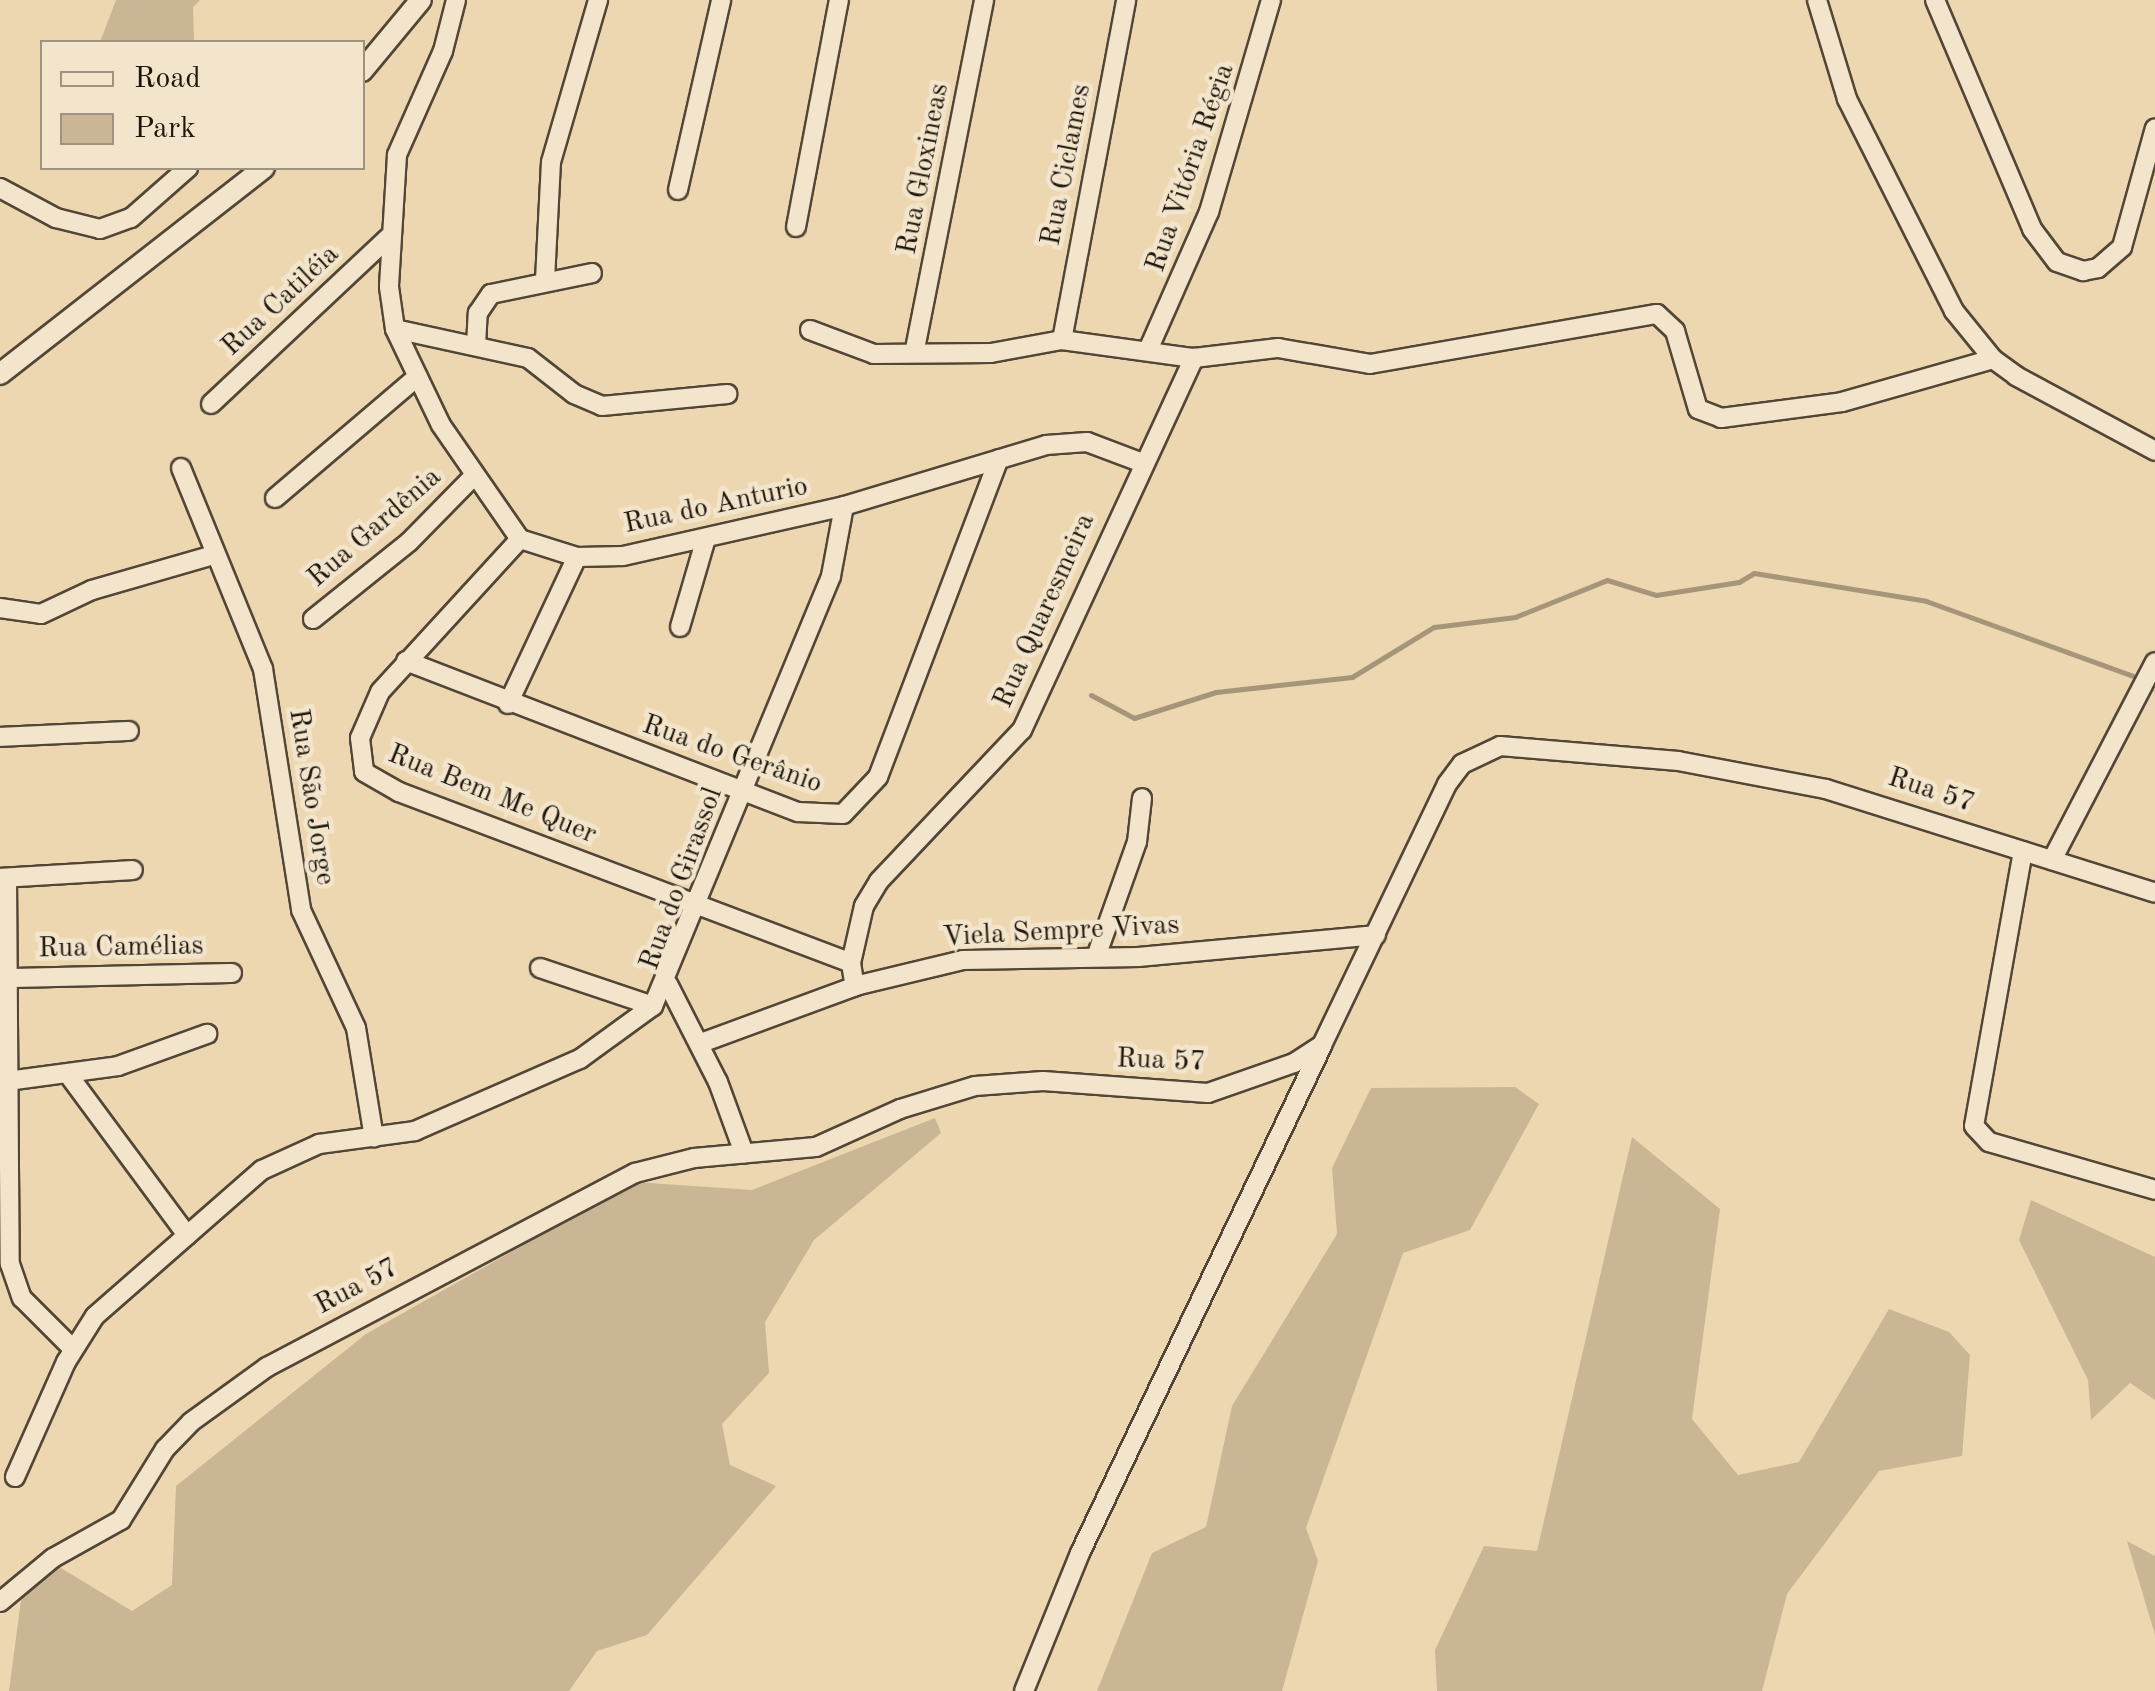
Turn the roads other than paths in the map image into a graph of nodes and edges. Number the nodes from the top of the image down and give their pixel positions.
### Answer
1 (434, 0) edge
2 (456, 0) edge
3 (598, 0) edge
4 (721, 0) edge
5 (839, 0) edge
6 (984, 0) edge
7 (1126, 0) edge
8 (1270, 0) edge
9 (1816, 0) edge
10 (1935, 0) edge
11 (416, 6) edge
12 (365, 67) edge
13 (2155, 128) edge
14 (186, 170) edge
15 (261, 170) edge
16 (0, 188) edge
17 (678, 190) dead end
18 (796, 227) dead end
19 (388, 238) junction
20 (592, 273) dead end
21 (545, 280) junction
22 (395, 329) junction
23 (810, 330) dead end
24 (1062, 340) junction
25 (476, 346) junction
26 (1149, 348) junction
27 (915, 349) junction
28 (1194, 358) junction
29 (1993, 359) junction
30 (0, 374) edge
31 (417, 377) junction
32 (727, 394) dead end
33 (211, 404) dead end
34 (2155, 452) edge
35 (999, 459) junction
36 (1140, 462) junction
37 (181, 468) dead end
38 (472, 478) junction
39 (275, 498) dead end
40 (844, 506) junction
41 (706, 538) junction
42 (520, 539) junction
43 (213, 555) junction
44 (577, 556) junction
45 (0, 608) edge
46 (314, 619) dead end
47 (680, 627) dead end
48 (406, 661) junction
49 (2155, 662) edge
50 (508, 704) junction
51 (129, 731) dead end
52 (0, 737) edge
53 (743, 792) junction
54 (1142, 798) dead end
55 (2023, 850) junction
56 (2052, 860) junction
57 (133, 870) dead end
58 (4, 878) edge
59 (2155, 893) edge
60 (698, 906) junction
61 (1376, 936) junction
62 (1096, 957) junction
63 (851, 963) junction
64 (540, 968) dead end
65 (232, 972) dead end
66 (11, 978) junction
67 (668, 984) junction
68 (855, 986) junction
69 (653, 1006) junction
70 (207, 1034) dead end
71 (701, 1044) junction
72 (1322, 1046) junction
73 (70, 1077) junction
74 (5, 1082) edge
75 (374, 1138) junction
76 (744, 1153) junction
77 (2155, 1190) edge
78 (187, 1235) junction
79 (72, 1349) junction
80 (15, 1478) dead end
81 (0, 1602) edge
82 (1024, 1691) edge

1 - 11 street
2 - 19 street
3 - 21 street
4 - 17 street
5 - 18 street
6 - 27 street, Rua Gloxineas
7 - 24 street, Rua Ciclames
8 - 26 street, Rua Vitória Régia
9 - 29 street
10 - 13 street
11 - 12 street
14 - 16 street
15 - 30 street
19 - 22 street
19 - 33 street, Rua Catiléia
20 - 21 street
21 - 25 street
22 - 25 street
22 - 31 street
23 - 27 street
24 - 26 street
24 - 27 street
25 - 32 street
26 - 28 street
28 - 29 street
28 - 36 street, Rua Quaresmeira
29 - 34 street
31 - 38 street
31 - 39 street
35 - 36 street, Rua do Anturio
35 - 40 street, Rua do Anturio
35 - 53 street, Rua do Gerânio
36 - 63 street, Rua Quaresmeira
37 - 43 street, Rua São Jorge
38 - 42 street
38 - 46 street, Rua Gardênia
40 - 41 street, Rua do Anturio
40 - 53 street, Rua do Girassol
41 - 44 street, Rua do Anturio
41 - 47 street
42 - 44 street, Rua do Anturio
42 - 48 street, Rua Bem Me Quer
43 - 45 street
43 - 75 street, Rua São Jorge
44 - 50 street
48 - 50 street, Rua do Gerânio
48 - 60 street, Rua Bem Me Quer
49 - 56 street
50 - 53 street, Rua do Gerânio
51 - 52 street
53 - 60 street, Rua do Girassol
54 - 62 street
55 - 56 street, Rua 57
55 - 61 street, Rua 57
55 - 77 street
56 - 59 street, Rua 57
57 - 58 street
58 - 66 street
60 - 63 street, Rua Bem Me Quer
60 - 67 street, Rua do Girassol
61 - 62 street, Viela Sempre Vivas
61 - 72 street, Rua 57
62 - 68 street, Viela Sempre Vivas
63 - 68 street
64 - 69 street
65 - 66 street, Rua Camélias
66 - 74 street
67 - 69 street
67 - 71 street, Rua do Girassol
68 - 71 street, Viela Sempre Vivas
69 - 75 street
70 - 73 street
71 - 76 street, Rua do Girassol
72 - 76 street, Rua 57
72 - 82 street
73 - 74 street
73 - 78 street
74 - 79 street
75 - 78 street
76 - 81 street, Rua 57
78 - 79 street
79 - 80 street

